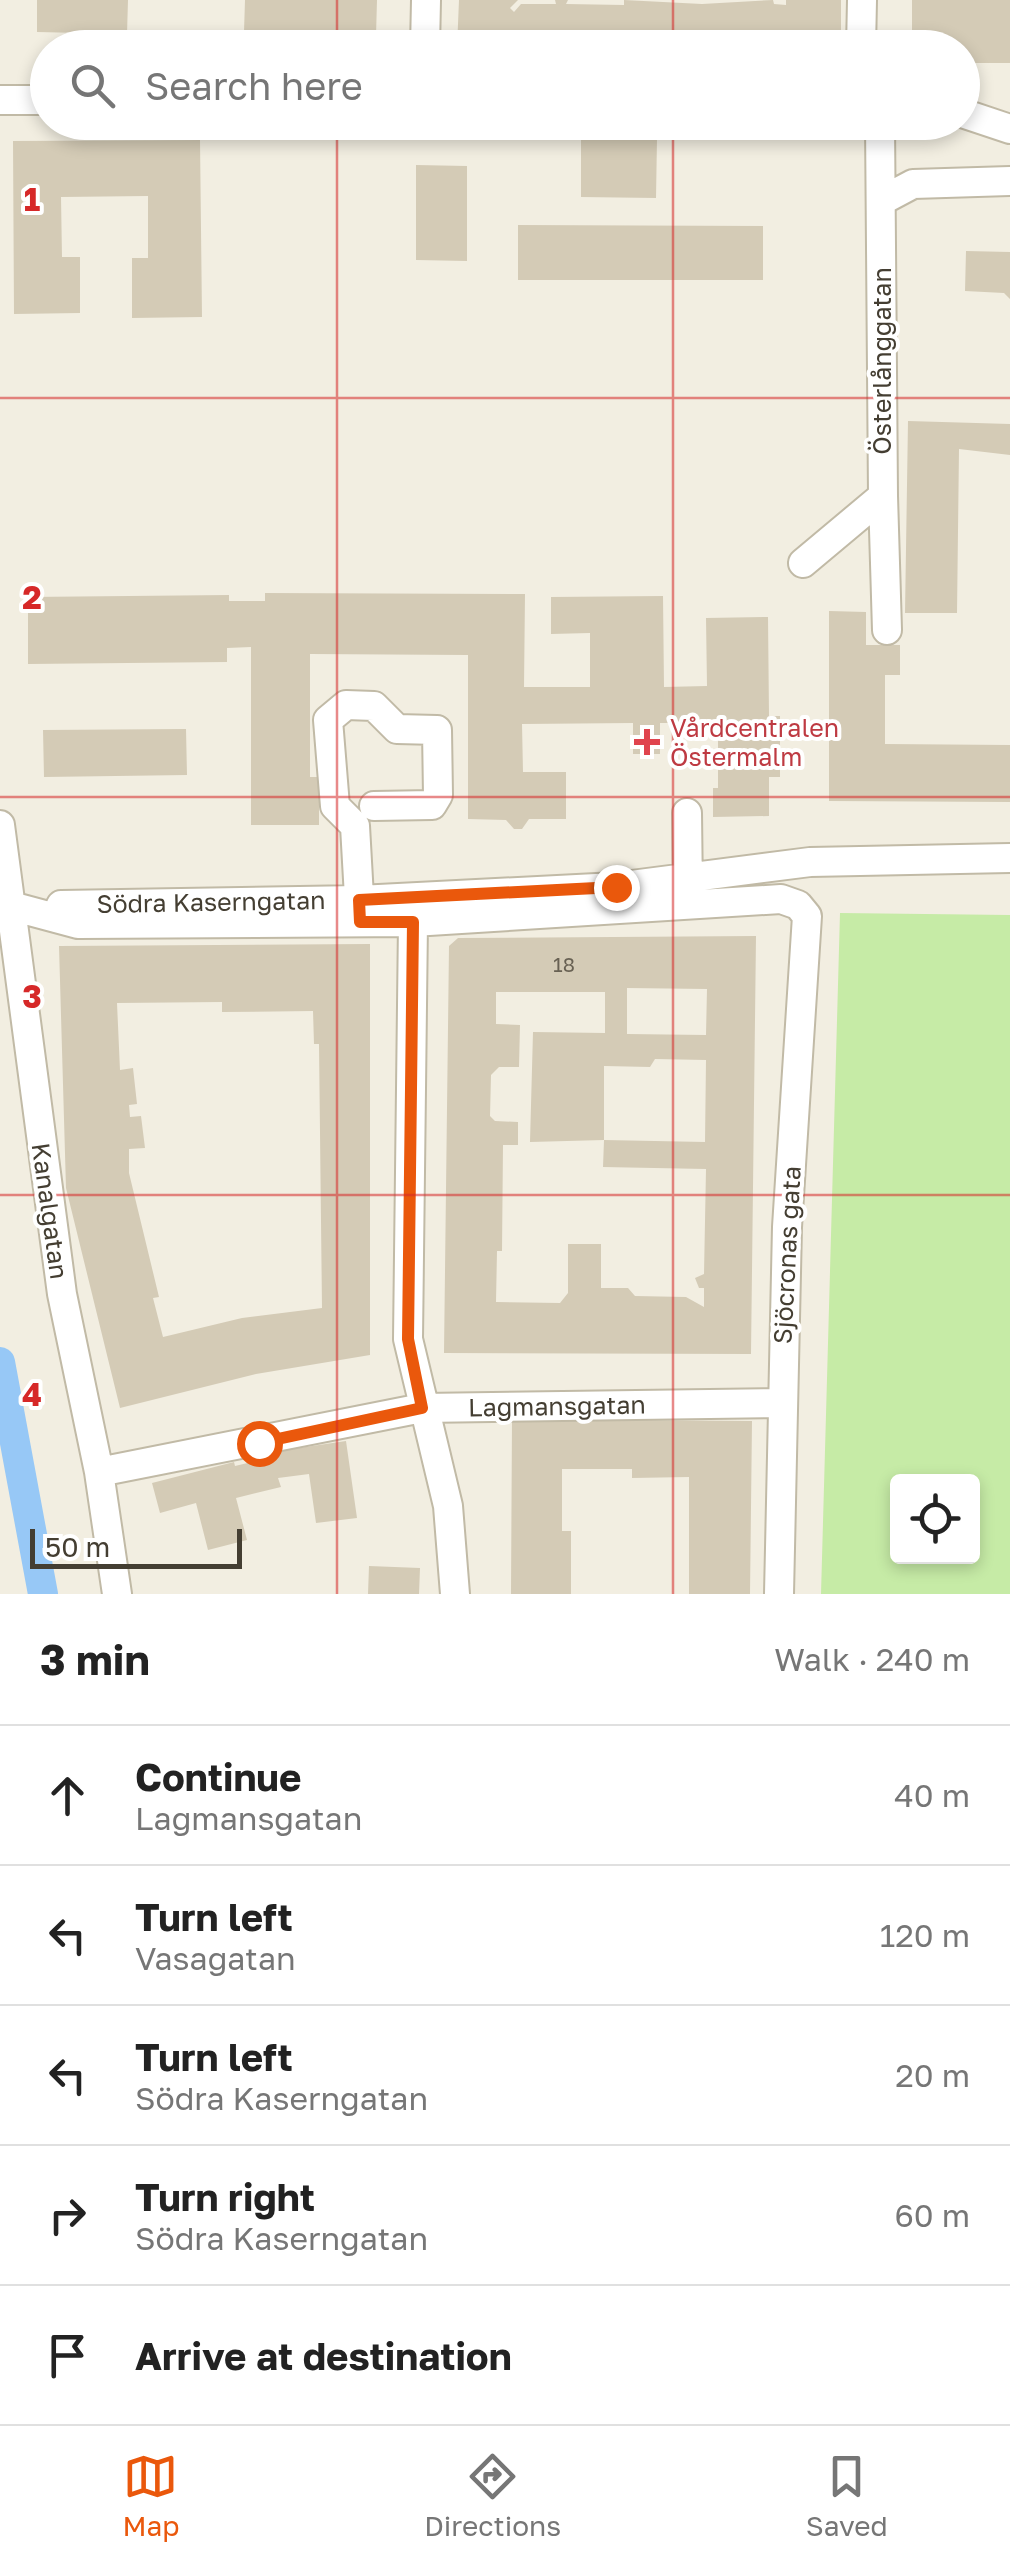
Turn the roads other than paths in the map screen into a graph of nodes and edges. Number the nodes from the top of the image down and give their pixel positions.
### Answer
1 (426, 0) edge
2 (862, 0) edge
3 (425, 30) edge
4 (861, 30) edge
5 (0, 100) edge
6 (30, 100) edge
7 (980, 119) edge
8 (1010, 128) edge
9 (880, 140) edge
10 (1010, 181) edge
11 (880, 200) junction
12 (883, 496) junction
13 (803, 563) dead end
14 (887, 630) dead end
15 (374, 806) dead end
16 (688, 812) dead end
17 (0, 825) edge
18 (1010, 858) edge
19 (688, 892) junction
20 (5, 906) edge
21 (360, 911) junction
22 (807, 916) joint
23 (413, 922) junction
24 (780, 1402) junction
25 (422, 1408) junction
26 (99, 1472) junction
27 (117, 1594) edge
28 (454, 1594) edge
29 (779, 1594) edge

1 - 3 street
2 - 4 street
5 - 6 street
7 - 8 street
9 - 11 street, Österlånggatan
10 - 11 street
11 - 12 street, Österlånggatan
12 - 13 street
12 - 14 street, Österlånggatan
15 - 21 street
16 - 19 street
17 - 20 street, Kanalgatan
18 - 19 street, Södra Kaserngatan
19 - 21 street, Södra Kaserngatan
19 - 22 street, Södra Kaserngatan
19 - 23 street, Södra Kaserngatan
20 - 21 street, Södra Kaserngatan
20 - 26 street, Kanalgatan
21 - 23 street, Södra Kaserngatan
22 - 24 street, Sjöcronas gata
23 - 25 street
24 - 25 street, Lagmansgatan
24 - 29 street, Sjöcronas gata
25 - 26 street, Lagmansgatan
25 - 28 street
26 - 27 street, Kanalgatan

